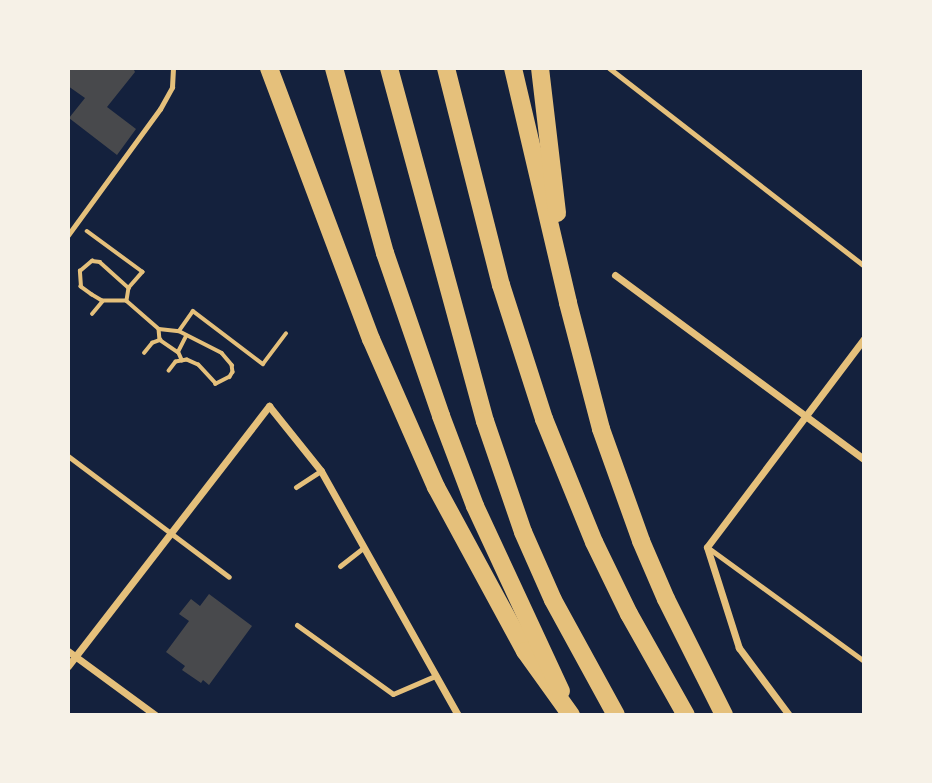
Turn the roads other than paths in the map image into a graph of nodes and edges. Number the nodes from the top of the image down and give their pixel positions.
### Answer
1 (173, 68) edge
2 (269, 68) edge
3 (334, 68) edge
4 (389, 68) edge
5 (446, 68) edge
6 (513, 68) edge
7 (540, 68) edge
8 (609, 68) edge
9 (68, 235) edge
10 (864, 265) edge
11 (615, 275) dead end
12 (568, 303) junction
13 (864, 339) edge
14 (807, 415) junction
15 (68, 456) edge
16 (864, 459) edge
17 (321, 471) junction
18 (296, 488) dead end
19 (170, 534) junction
20 (707, 547) junction
21 (363, 548) junction
22 (340, 566) dead end
23 (229, 577) dead end
24 (297, 625) dead end
25 (72, 653) edge
26 (864, 661) edge
27 (68, 666) edge
28 (435, 676) junction
29 (155, 715) edge
30 (458, 715) edge
31 (571, 715) edge
32 (615, 715) edge
33 (686, 715) edge
34 (724, 715) edge
35 (789, 715) edge

1 - 9 lane
2 - 31 highway
3 - 31 highway
4 - 32 highway
5 - 33 highway
6 - 12 highway
7 - 12 highway
8 - 10 lane
11 - 14 street
12 - 34 highway
13 - 14 street
14 - 16 street
14 - 20 street
15 - 19 lane
17 - 18 lane
17 - 19 street
17 - 21 street
19 - 23 lane
19 - 25 street
20 - 26 lane
20 - 35 street
21 - 22 lane
21 - 28 street
24 - 28 lane
25 - 27 street
25 - 29 street
28 - 30 street

